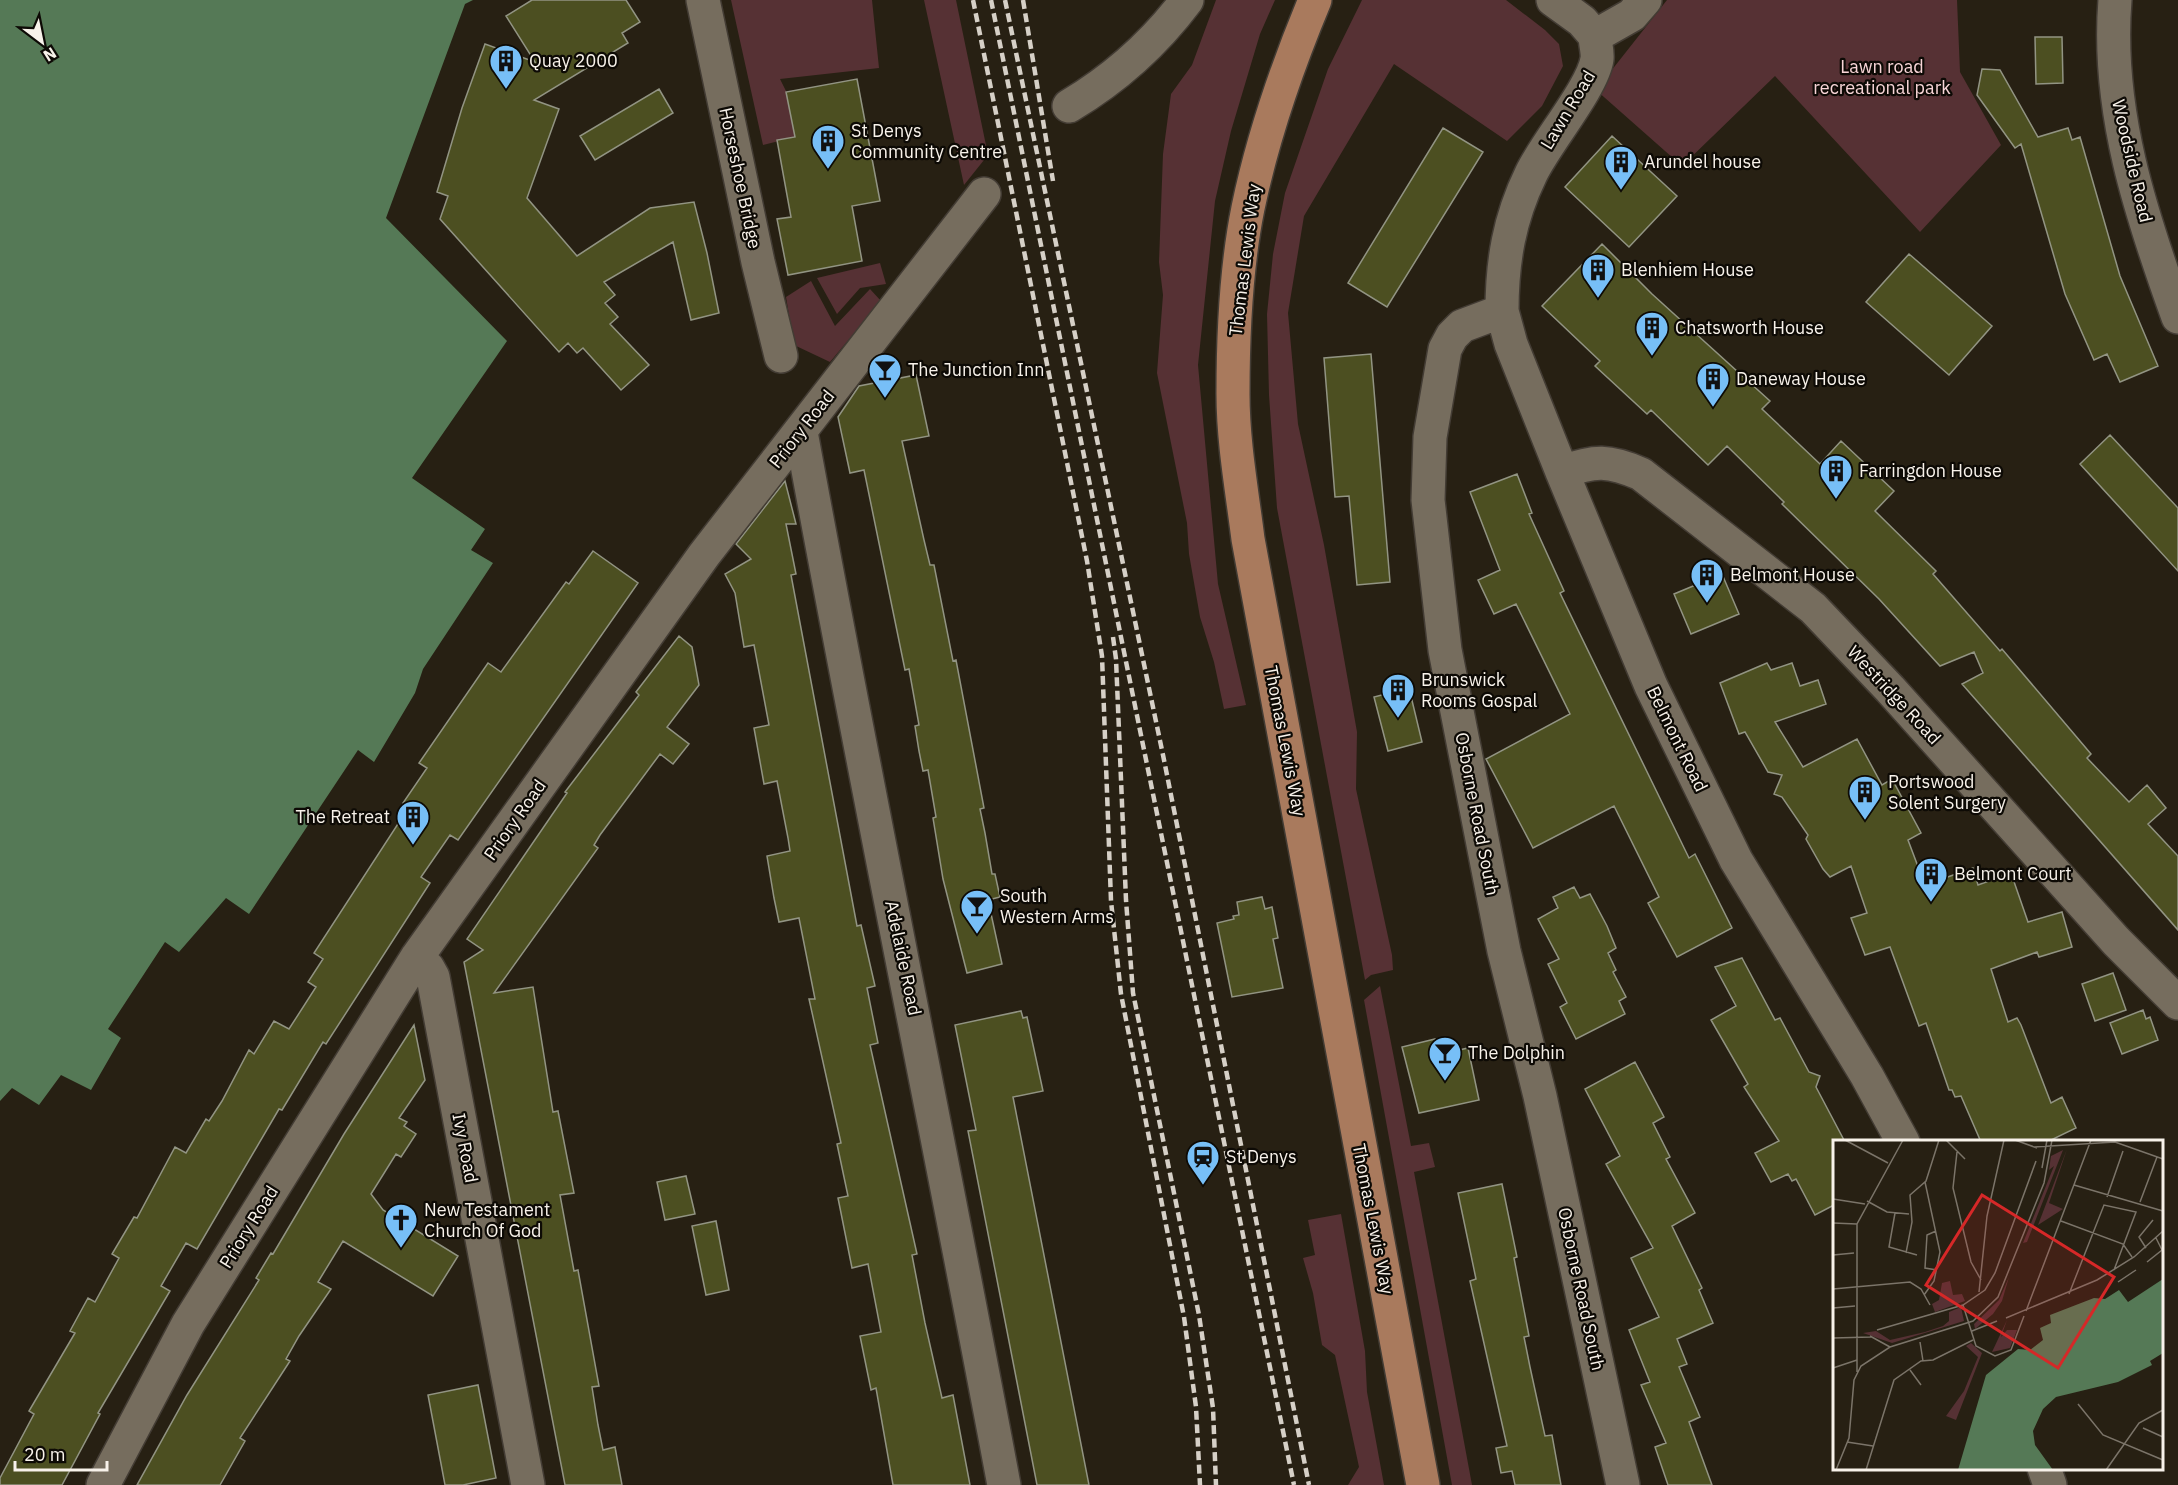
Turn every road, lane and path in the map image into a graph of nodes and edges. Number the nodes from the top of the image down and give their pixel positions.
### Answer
1 (703, 0) edge
2 (1187, 0) edge
3 (1315, 0) edge
4 (1553, 0) edge
5 (1645, 0) edge
6 (2115, 0) edge
7 (1595, 36) junction
8 (1070, 106) dead end
9 (984, 194) dead end
10 (2167, 253) edge
11 (1502, 311) junction
12 (2178, 317) edge
13 (781, 356) dead end
14 (801, 432) junction
15 (1562, 472) junction
16 (417, 957) junction
17 (2178, 1003) edge
18 (1902, 1140) edge
19 (2045, 1470) edge
20 (103, 1485) edge
21 (528, 1485) edge
22 (1004, 1485) edge
23 (1423, 1485) edge
24 (1623, 1485) edge
25 (2050, 1485) edge

1 - 13 street, Horseshoe Bridge
2 - 8 street
3 - 23 main road, Thomas Lewis Way
4 - 7 street
5 - 7 street
6 - 10 street, Woodside Road
7 - 11 street, Lawn Road
9 - 14 street, Priory Road
10 - 12 street, Woodside Road
11 - 15 street, Belmont Road
11 - 24 street, Osborne Road South
14 - 16 street, Priory Road
14 - 22 street, Adelaide Road
15 - 17 street, Westridge Road
15 - 18 street, Belmont Road
16 - 20 street, Priory Road
16 - 21 street, Ivy Road
19 - 25 street

